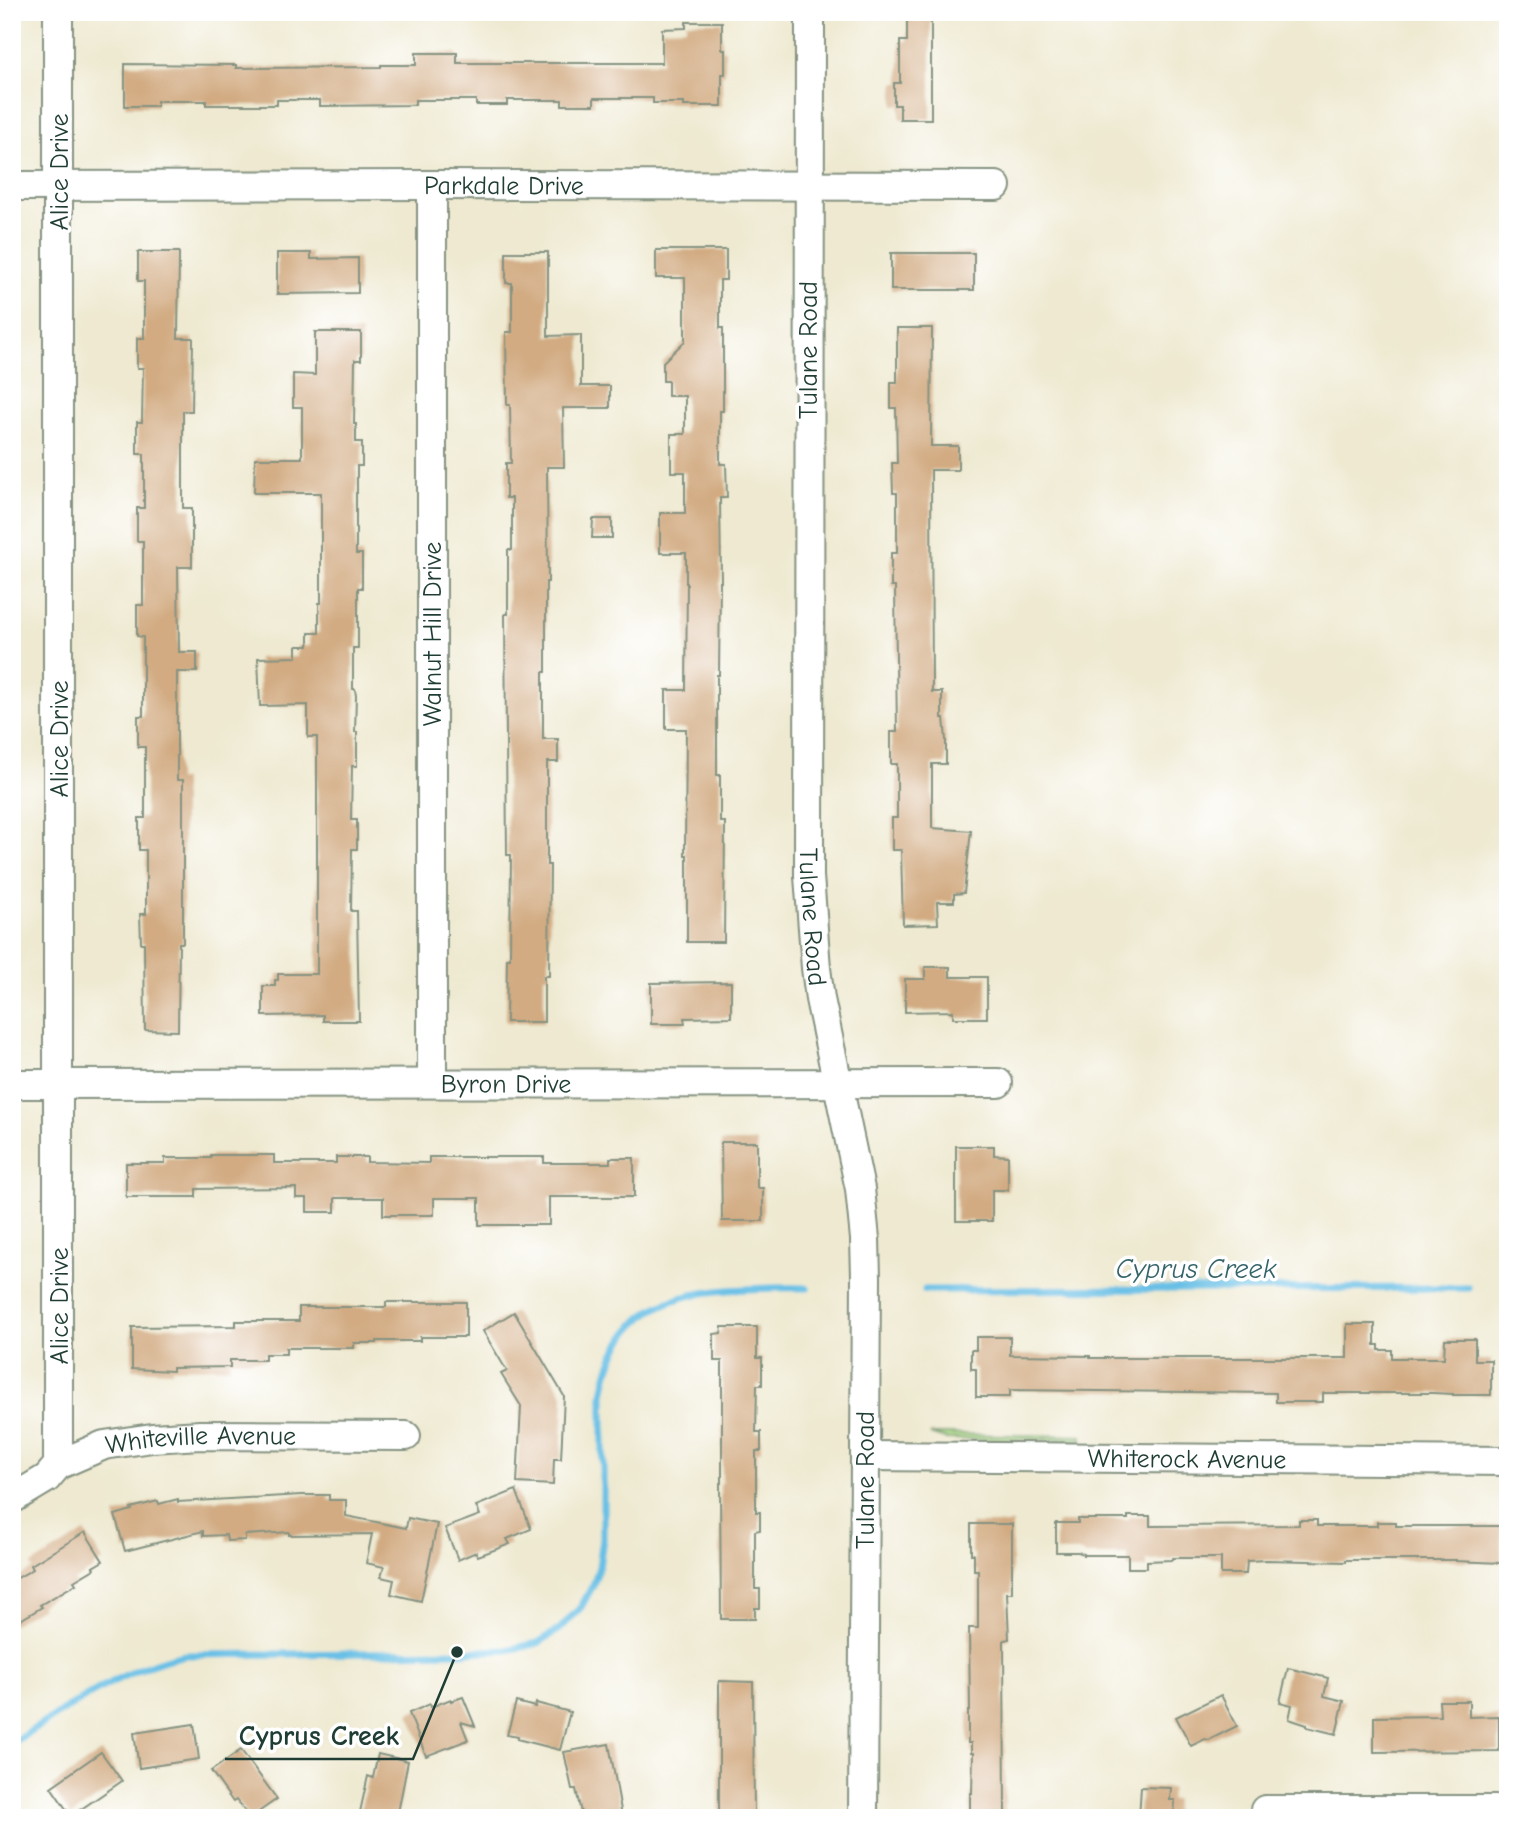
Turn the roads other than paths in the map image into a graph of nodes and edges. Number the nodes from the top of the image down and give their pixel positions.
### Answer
1 (58, 12) edge
2 (810, 12) edge
3 (432, 185) junction
4 (12, 186) edge
5 (59, 186) junction
6 (808, 186) junction
7 (996, 186) dead end
8 (432, 1083) junction
9 (839, 1083) junction
10 (998, 1083) dead end
11 (12, 1084) edge
12 (60, 1084) junction
13 (406, 1436) dead end
14 (865, 1456) junction
15 (1508, 1461) edge
16 (58, 1465) junction
17 (12, 1499) edge
18 (1265, 1810) dead end
19 (1508, 1810) edge
20 (863, 1818) edge

1 - 5 street, Alice Drive
2 - 6 street, Tulane Road
3 - 5 street, Parkdale Drive
3 - 6 street, Parkdale Drive
3 - 8 street, Walnut Hill Drive
4 - 5 street, Parkdale Drive
5 - 12 street, Alice Drive
6 - 7 street, Parkdale Drive
6 - 9 street, Tulane Road
8 - 9 street, Byron Drive
8 - 12 street, Byron Drive
9 - 10 street, Byron Drive
9 - 14 street, Tulane Road
11 - 12 street, Byron Drive
12 - 16 street, Alice Drive
13 - 16 street, Whiteville Avenue
14 - 15 street, Whiterock Avenue
14 - 20 street, Tulane Road
16 - 17 street, Whiteville Avenue
18 - 19 street

